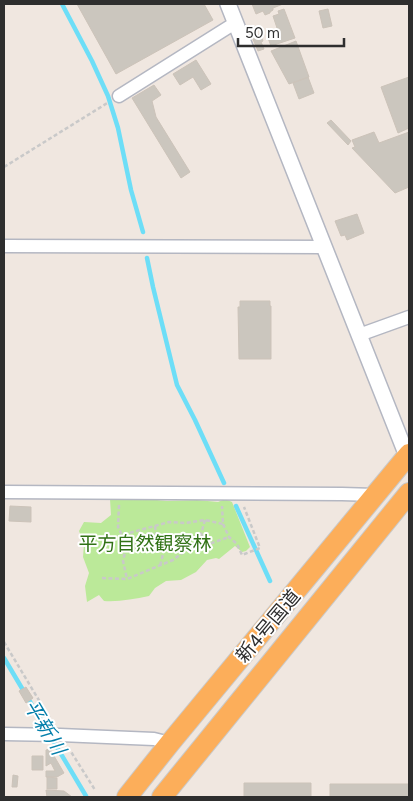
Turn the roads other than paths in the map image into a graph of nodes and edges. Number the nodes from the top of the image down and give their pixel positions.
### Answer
1 (228, 4) edge
2 (235, 23) junction
3 (119, 96) road end
4 (4, 246) edge
5 (324, 247) junction
6 (409, 317) edge
7 (359, 336) junction
8 (409, 457) edge
9 (4, 492) edge
10 (409, 493) edge
11 (376, 495) junction
12 (4, 734) edge
13 (170, 743) junction
14 (127, 797) edge
15 (162, 797) edge

1 - 2 street
2 - 3 street
2 - 5 street
4 - 5 street
5 - 7 street
6 - 7 street
7 - 8 street
8 - 11 highway, 新4号国道
9 - 11 street
10 - 15 highway, 新4号国道
11 - 13 highway, 新4号国道
12 - 13 street
13 - 14 highway, 新4号国道

